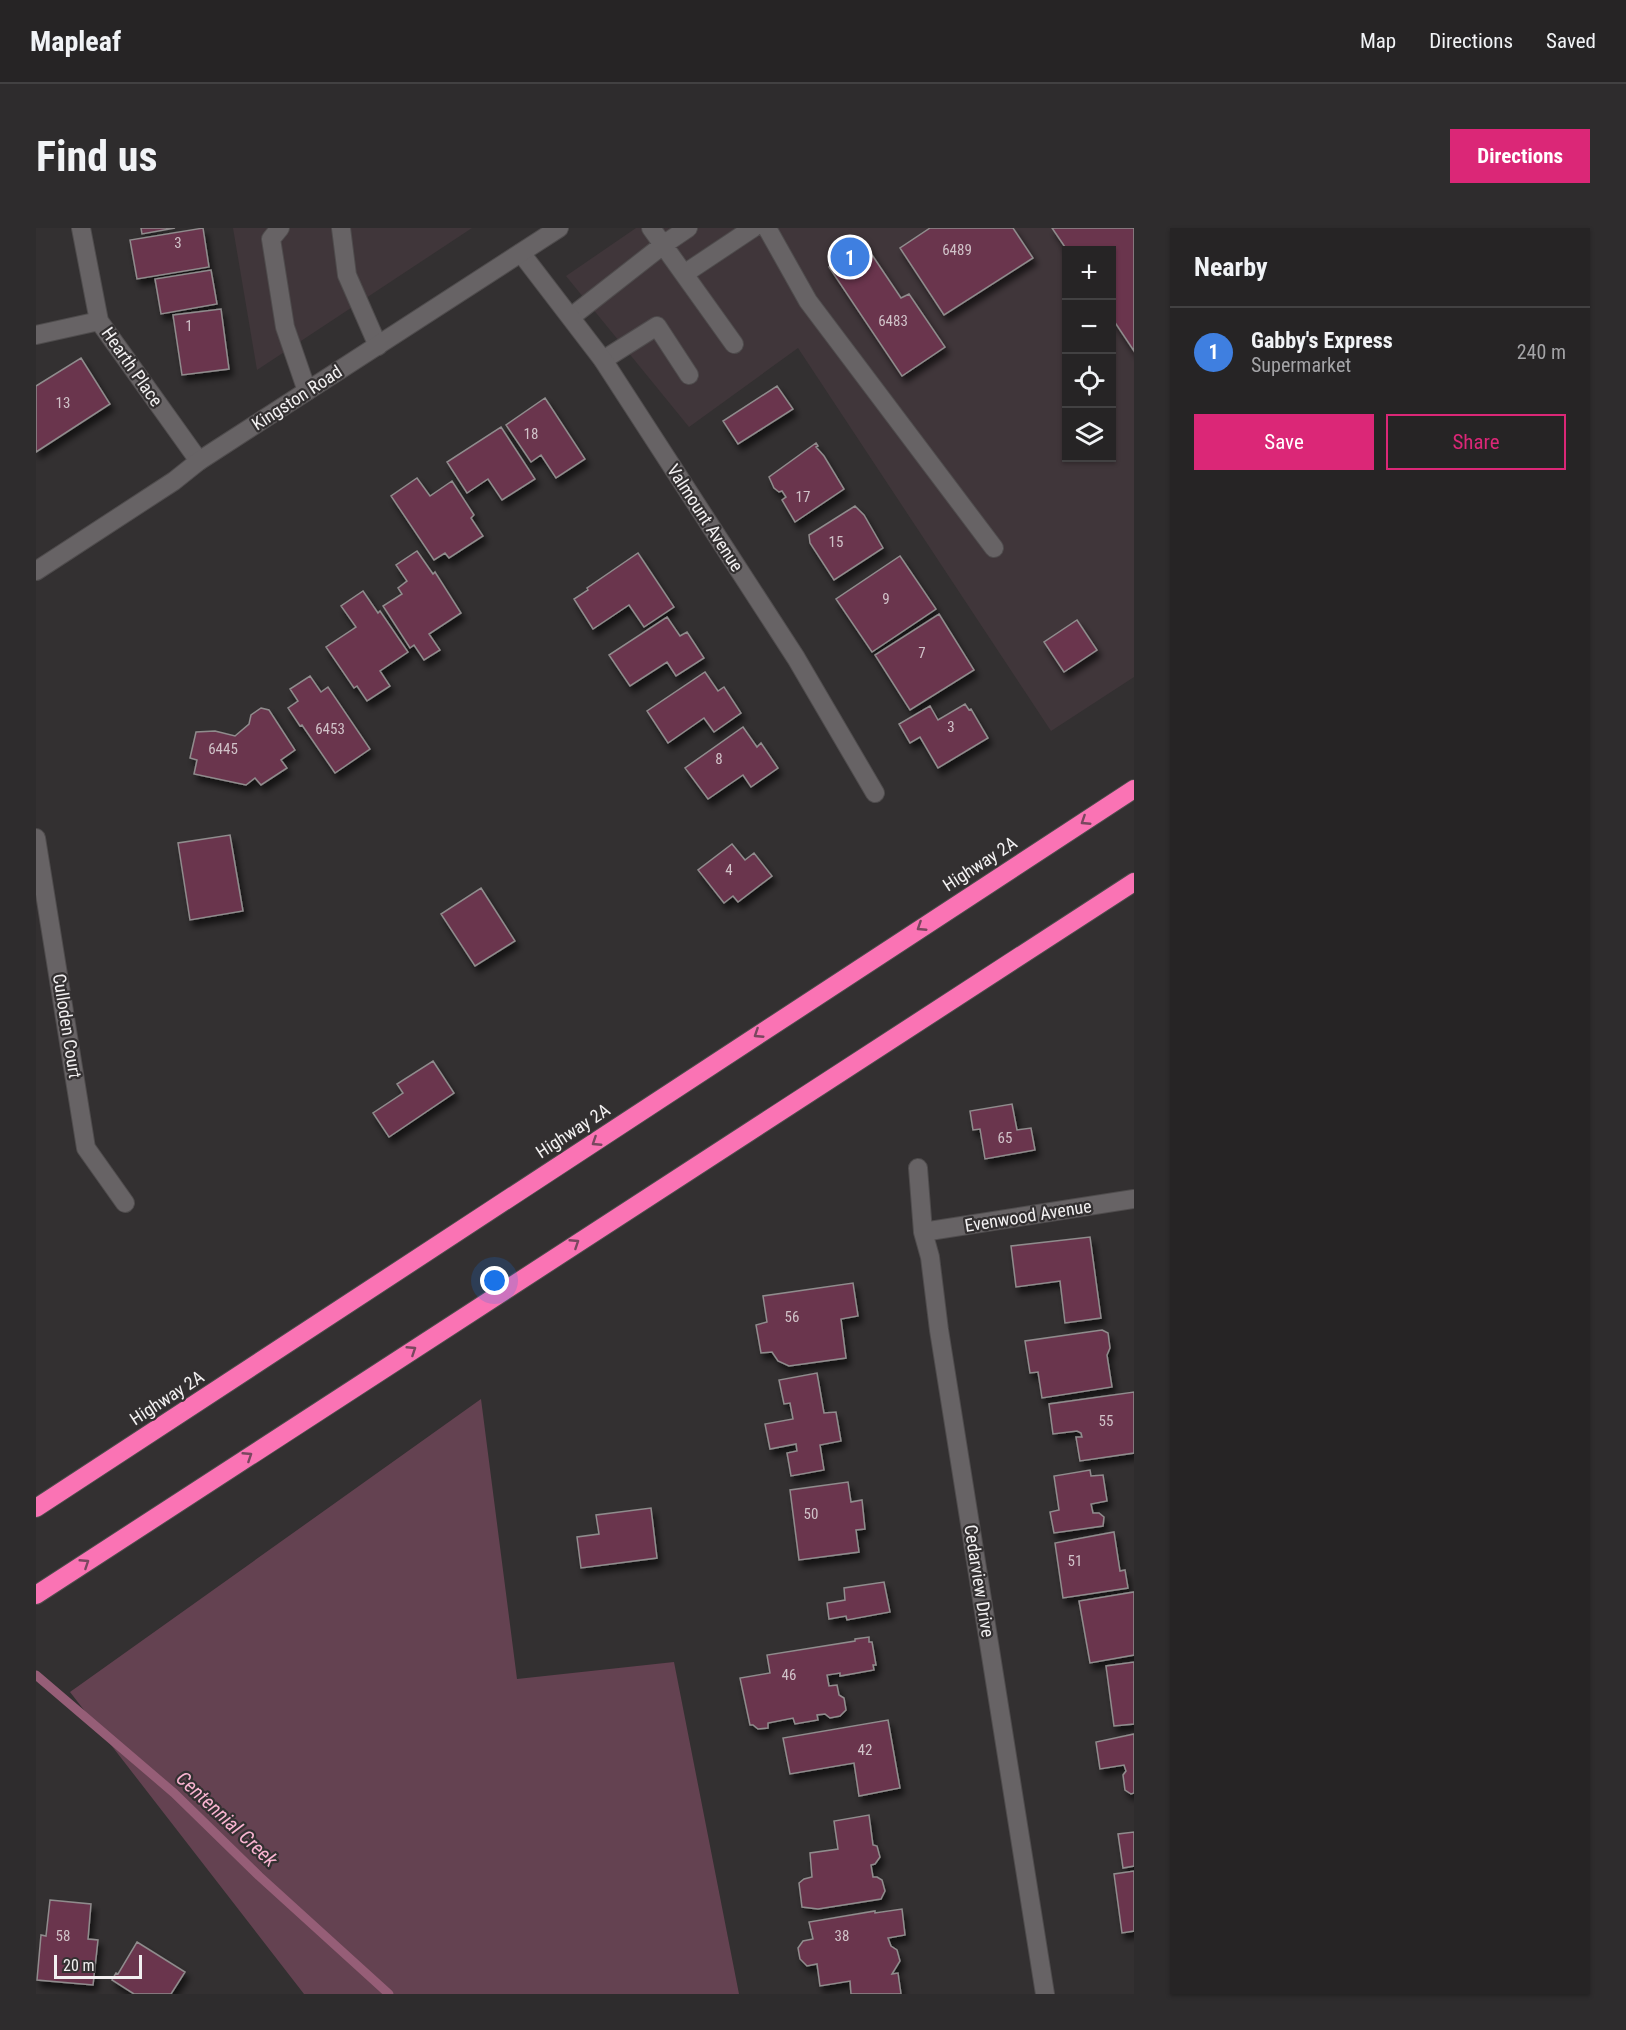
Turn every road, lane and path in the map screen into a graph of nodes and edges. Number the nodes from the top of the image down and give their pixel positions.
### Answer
1 (81, 228) edge
2 (341, 228) edge
3 (559, 228) edge
4 (651, 228) edge
5 (688, 228) edge
6 (753, 228) edge
7 (767, 228) edge
8 (274, 232) edge
9 (663, 245) junction
10 (521, 253) junction
11 (684, 274) junction
12 (571, 317) junction
13 (99, 321) junction
14 (36, 335) edge
15 (734, 344) dead end
16 (378, 345) junction
17 (603, 360) junction
18 (689, 375) dead end
19 (307, 391) junction
20 (199, 461) junction
21 (994, 548) dead end
22 (36, 571) edge
23 (1134, 789) edge
24 (875, 793) dead end
25 (36, 838) edge
26 (1134, 882) edge
27 (918, 1168) dead end
28 (1134, 1199) edge
29 (125, 1203) dead end
30 (923, 1232) junction
31 (36, 1508) edge
32 (36, 1595) edge
33 (1044, 1994) edge

1 - 13 street, Hearth Place
2 - 16 street
3 - 10 street, Kingston Road
4 - 9 street
5 - 9 street
6 - 11 street
7 - 21 street
8 - 19 street
9 - 11 street
9 - 12 street
10 - 12 street, Valmount Avenue
10 - 16 street, Kingston Road
11 - 15 street
12 - 17 street, Valmount Avenue
13 - 14 street
13 - 20 street, Hearth Place
16 - 19 street, Kingston Road
17 - 18 street
17 - 24 street, Valmount Avenue
19 - 20 street, Kingston Road
20 - 22 street, Kingston Road
23 -> 31 highway, Highway 2A
25 - 29 street, Culloden Court
32 -> 26 highway
27 - 30 street, Cedarview Drive
28 - 30 street, Evenwood Avenue
30 - 33 street, Cedarview Drive

